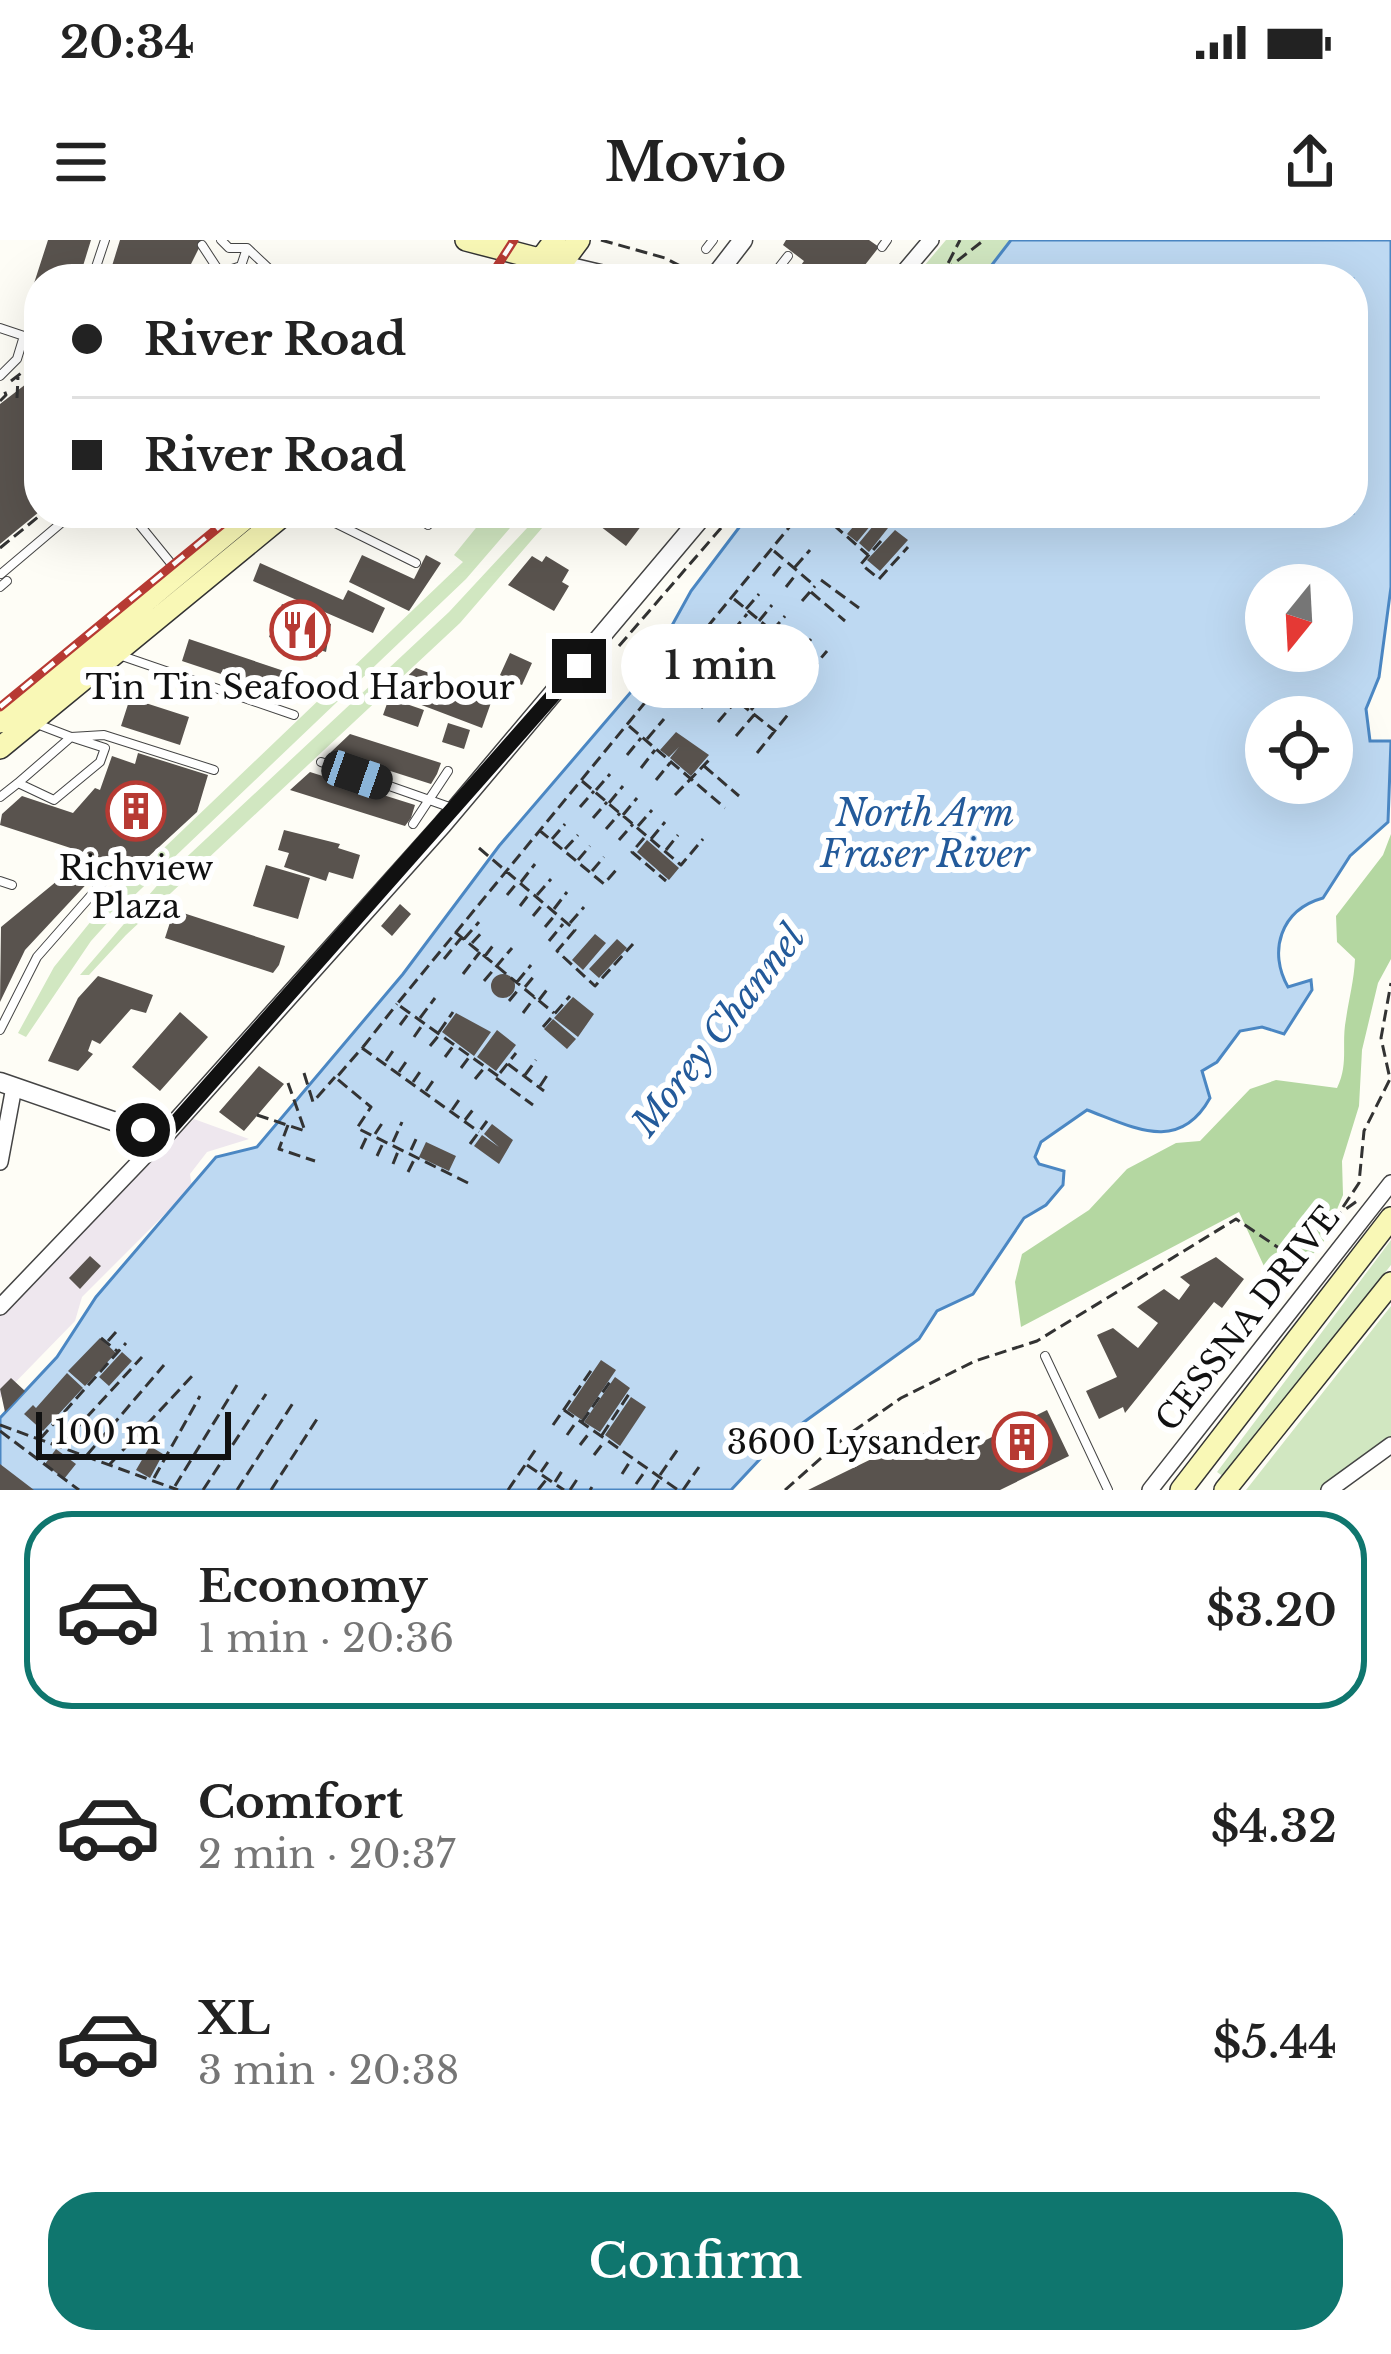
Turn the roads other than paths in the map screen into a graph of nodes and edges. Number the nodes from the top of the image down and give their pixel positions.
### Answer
1 (221, 240) edge
2 (466, 240) edge
3 (578, 240) edge
4 (713, 240) edge
5 (743, 240) edge
6 (931, 240) edge
7 (202, 245) dead end
8 (247, 248) junction
9 (706, 249) dead end
10 (788, 256) dead end
11 (552, 261) edge
12 (214, 264) edge
13 (242, 264) edge
14 (264, 264) edge
15 (716, 264) edge
16 (782, 264) edge
17 (911, 264) edge
18 (24, 338) edge
19 (0, 376) edge
20 (55, 528) edge
21 (142, 528) edge
22 (237, 528) edge
23 (264, 528) edge
24 (346, 528) edge
25 (692, 528) edge
26 (416, 562) dead end
27 (186, 581) junction
28 (0, 587) edge
29 (115, 655) junction
30 (10, 715) edge
31 (294, 715) dead end
32 (71, 737) junction
33 (0, 748) edge
34 (321, 762) dead end
35 (214, 770) dead end
36 (448, 771) dead end
37 (18, 783) junction
38 (0, 797) edge
39 (430, 800) junction
40 (456, 809) junction
41 (413, 824) dead end
42 (109, 875) dead end
43 (0, 881) edge
44 (12, 885) dead end
45 (0, 1030) edge
46 (7, 1084) edge
47 (162, 1138) junction
48 (0, 1162) edge
49 (1391, 1183) edge
50 (1391, 1218) edge
51 (1391, 1282) edge
52 (1, 1303) edge
53 (1290, 1351) junction
54 (1045, 1356) dead end
55 (1391, 1445) edge
56 (1108, 1490) edge
57 (1150, 1490) edge
58 (1181, 1490) edge
59 (1200, 1490) edge
60 (1225, 1490) edge
61 (1329, 1490) edge

1 - 8 lane
2 - 11 main road
3 - 11 main road
4 - 9 lane
5 - 15 street
6 - 17 street
7 - 12 lane
8 - 13 lane
8 - 14 lane
10 - 16 lane
18 - 19 lane
20 - 28 lane
21 - 27 lane
22 - 27 main road
23 - 27 main road
24 - 26 lane
25 - 40 street
27 - 29 main road
27 - 30 main road
29 - 30 main road
29 - 31 lane
30 - 32 lane
30 - 33 main road
32 - 35 lane
32 - 37 lane
32 - 37 lane
34 - 39 lane
36 - 39 lane
37 - 38 lane
39 - 40 lane
39 - 41 lane
40 - 47 street
42 - 45 lane
43 - 44 lane
46 - 47 street
46 - 48 street
47 - 52 street
49 - 57 street, CESSNA DRIVE
50 - 53 main road
51 - 60 main road
53 - 58 main road
53 - 59 main road
54 - 56 lane
55 - 61 street

